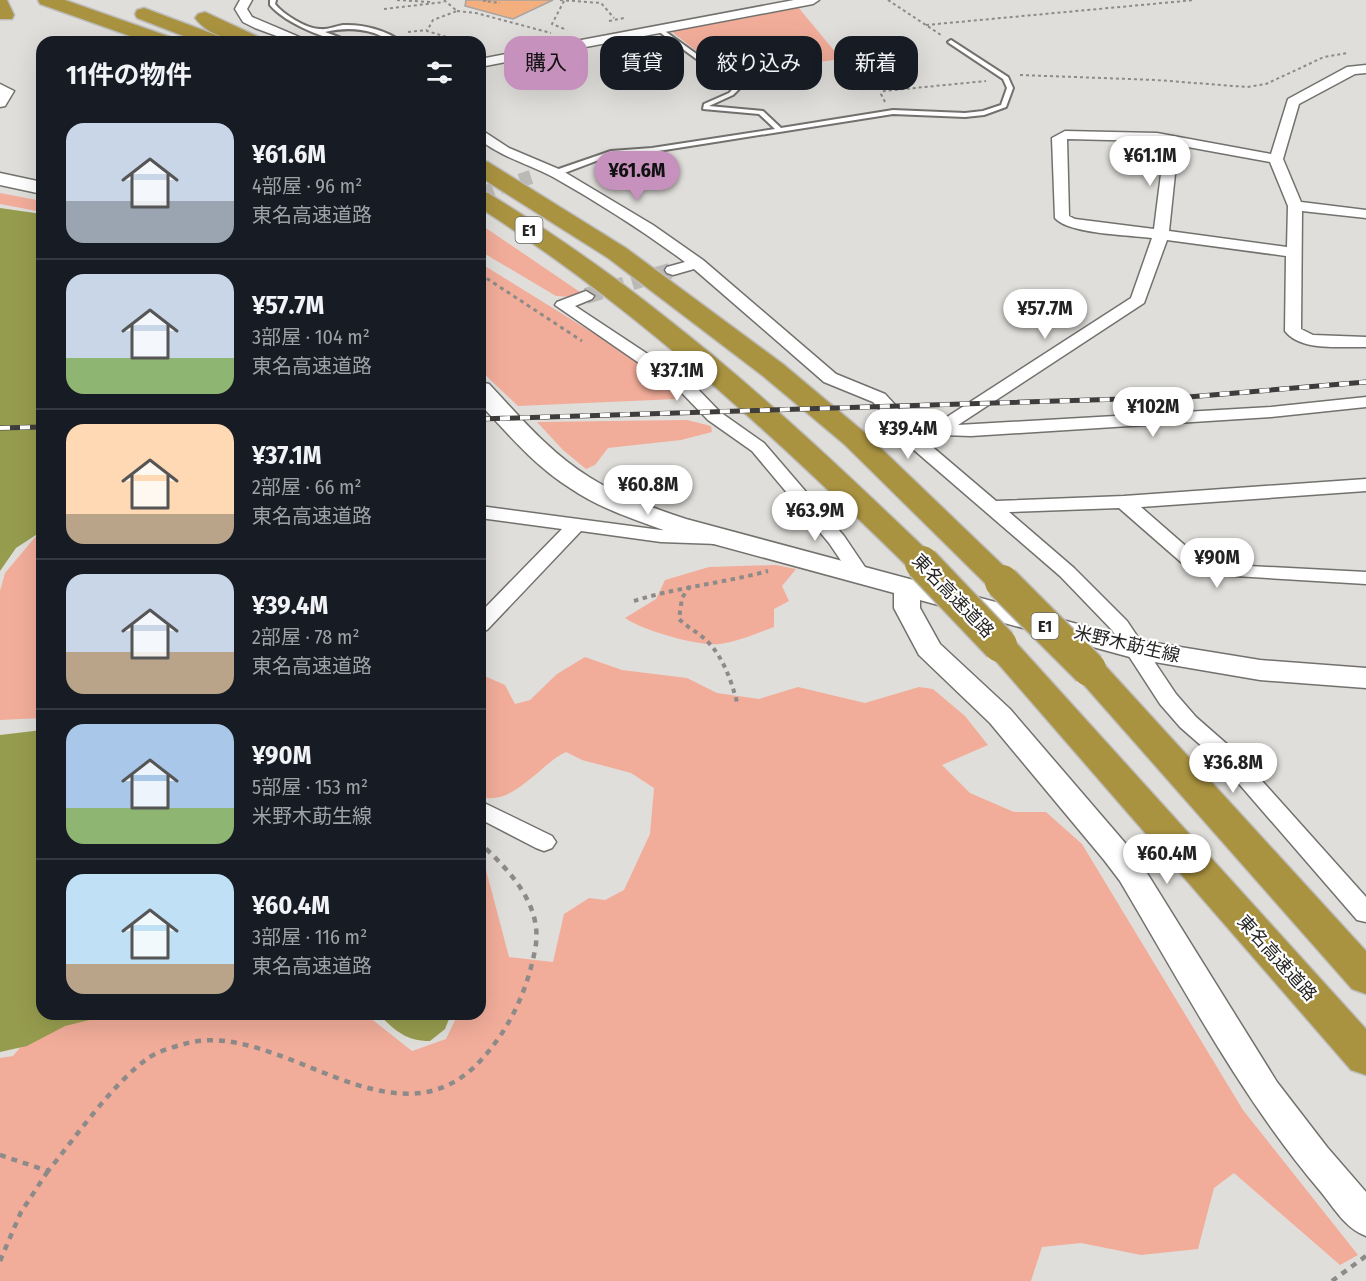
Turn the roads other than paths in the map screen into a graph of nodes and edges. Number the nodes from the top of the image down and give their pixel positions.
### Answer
1 (47, 0) edge
2 (100, 0) edge
3 (246, 0) edge
4 (273, 0) edge
5 (813, 0) edge
6 (206, 18) dead end
7 (660, 30) junction
8 (320, 31) junction
9 (149, 36) edge
10 (200, 36) edge
11 (240, 36) edge
12 (290, 36) edge
13 (333, 36) edge
14 (385, 36) edge
15 (951, 42) road end
16 (486, 62) edge
17 (1366, 69) edge
18 (0, 88) edge
19 (0, 103) edge
20 (780, 130) junction
21 (1157, 137) junction
22 (486, 138) edge
23 (1276, 159) junction
24 (486, 171) edge
25 (553, 171) junction
26 (531, 177) tunnel mouth
27 (0, 179) edge
28 (36, 187) edge
29 (486, 202) edge
30 (1295, 206) junction
31 (486, 213) edge
32 (1366, 214) edge
33 (1161, 235) junction
34 (1293, 252) junction
35 (578, 263) junction
36 (697, 263) junction
37 (673, 270) tunnel mouth
38 (586, 296) tunnel mouth
39 (1366, 342) edge
40 (486, 395) edge
41 (1366, 402) edge
42 (939, 430) junction
43 (918, 438) junction
44 (1366, 485) edge
45 (1124, 502) junction
46 (990, 507) junction
47 (486, 513) edge
48 (576, 525) junction
49 (718, 538) junction
50 (859, 573) junction
51 (914, 575) junction
52 (1366, 578) edge
53 (486, 619) edge
54 (1137, 649) junction
55 (1366, 678) edge
56 (486, 812) edge
57 (544, 842) dead end
58 (1366, 913) edge
59 (1366, 978) edge
60 (1366, 1058) edge
61 (1366, 1219) edge

1 - 9 highway
2 - 10 highway
3 - 12 street
4 - 8 lane
5 - 7 street
6 - 11 highway
7 - 16 street
7 - 20 lane
8 - 13 lane
8 - 14 lane
15 - 20 lane
17 - 23 street
18 - 19 street
20 - 25 lane
21 - 23 street
21 - 33 street
21 - 33 street
22 - 25 street
23 - 30 street
24 - 59 highway, E1, bridge
25 - 26 street
25 - 36 street
27 - 28 main road
29 - 35 highway, 東名高速道路 / E1
30 - 32 street
30 - 34 street
31 - 35 highway
33 - 34 street
33 - 42 street
34 - 39 street
35 - 51 highway, 東名高速道路 / E1
36 - 37 street
36 - 43 street
38 - 50 street
40 - 49 main road, 米野木莇生線
41 - 42 street
42 - 43 street
43 - 46 street
44 - 45 street
45 - 46 street
45 - 52 street
46 - 54 street
47 - 48 street
48 - 49 street
48 - 53 street
49 - 50 main road, 米野木莇生線
50 - 51 main road, 米野木莇生線
51 - 54 main road, 米野木莇生線
51 - 60 highway, 東名高速道路 / E1, bridge
51 - 61 street
54 - 55 main road, 米野木莇生線
54 - 58 street
56 - 57 street

